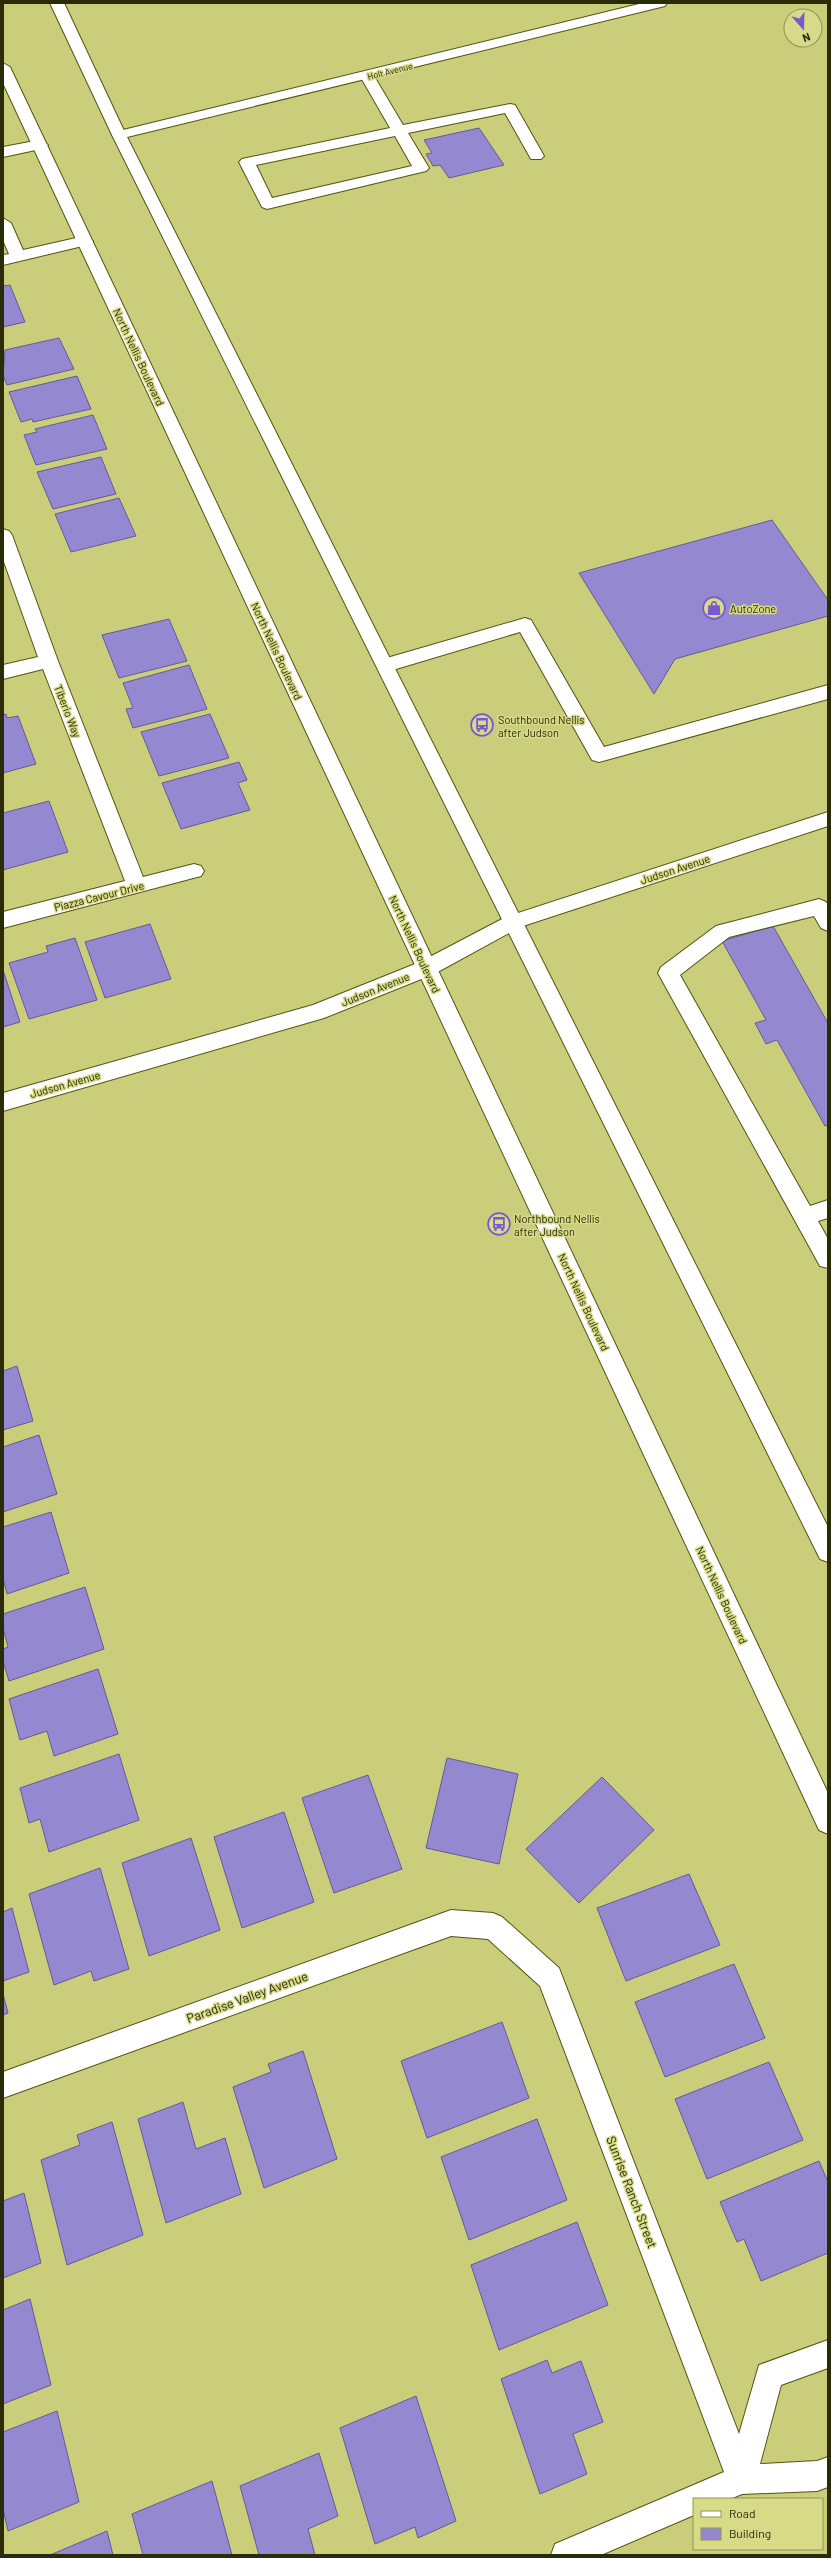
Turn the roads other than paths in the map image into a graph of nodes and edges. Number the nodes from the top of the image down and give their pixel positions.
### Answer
1 (57, 3) edge
2 (660, 3) edge
3 (3, 67) edge
4 (367, 76) junction
5 (398, 129) junction
6 (119, 135) junction
7 (40, 144) junction
8 (3, 152) edge
9 (536, 156) dead end
10 (3, 223) edge
11 (85, 241) junction
12 (18, 256) junction
13 (3, 260) edge
14 (3, 535) edge
15 (49, 661) junction
16 (386, 666) junction
17 (3, 672) edge
18 (828, 692) edge
19 (828, 819) edge
20 (194, 871) dead end
21 (137, 886) junction
22 (825, 911) edge
23 (3, 920) edge
24 (513, 922) junction
25 (426, 968) junction
26 (3, 1102) edge
27 (828, 1209) edge
28 (804, 1218) junction
29 (828, 1259) edge
30 (828, 1551) edge
31 (828, 1821) edge
32 (493, 1926) joint
33 (3, 2085) edge
34 (828, 2354) edge
35 (828, 2472) edge
36 (741, 2479) junction
37 (697, 2498) edge
38 (693, 2500) edge
39 (566, 2555) edge

1 - 6 main road
2 - 4 main road, Holt Avenue
3 - 7 main road, North Nellis Boulevard
4 - 5 main road
4 - 6 main road, Holt Avenue
5 - 5 main road
5 - 9 main road
6 - 16 main road
7 - 8 main road
7 - 11 main road, North Nellis Boulevard
10 - 12 main road
11 - 12 main road
11 - 25 main road, North Nellis Boulevard
12 - 13 main road
14 - 15 main road, Tiberio Way
15 - 17 main road
15 - 21 main road, Tiberio Way
16 - 18 main road
16 - 24 main road
19 - 24 main road, Judson Avenue
20 - 21 main road, Piazza Cavour Drive
21 - 23 main road, Piazza Cavour Drive
22 - 28 main road
24 - 25 main road, Judson Avenue
24 - 30 main road
25 - 26 main road, Judson Avenue
25 - 31 main road, North Nellis Boulevard
27 - 28 main road
28 - 29 main road
32 - 33 main road, Paradise Valley Avenue
32 - 36 main road, Sunrise Ranch Street
34 - 36 main road
35 - 36 main road
36 - 37 main road
38 - 39 main road

